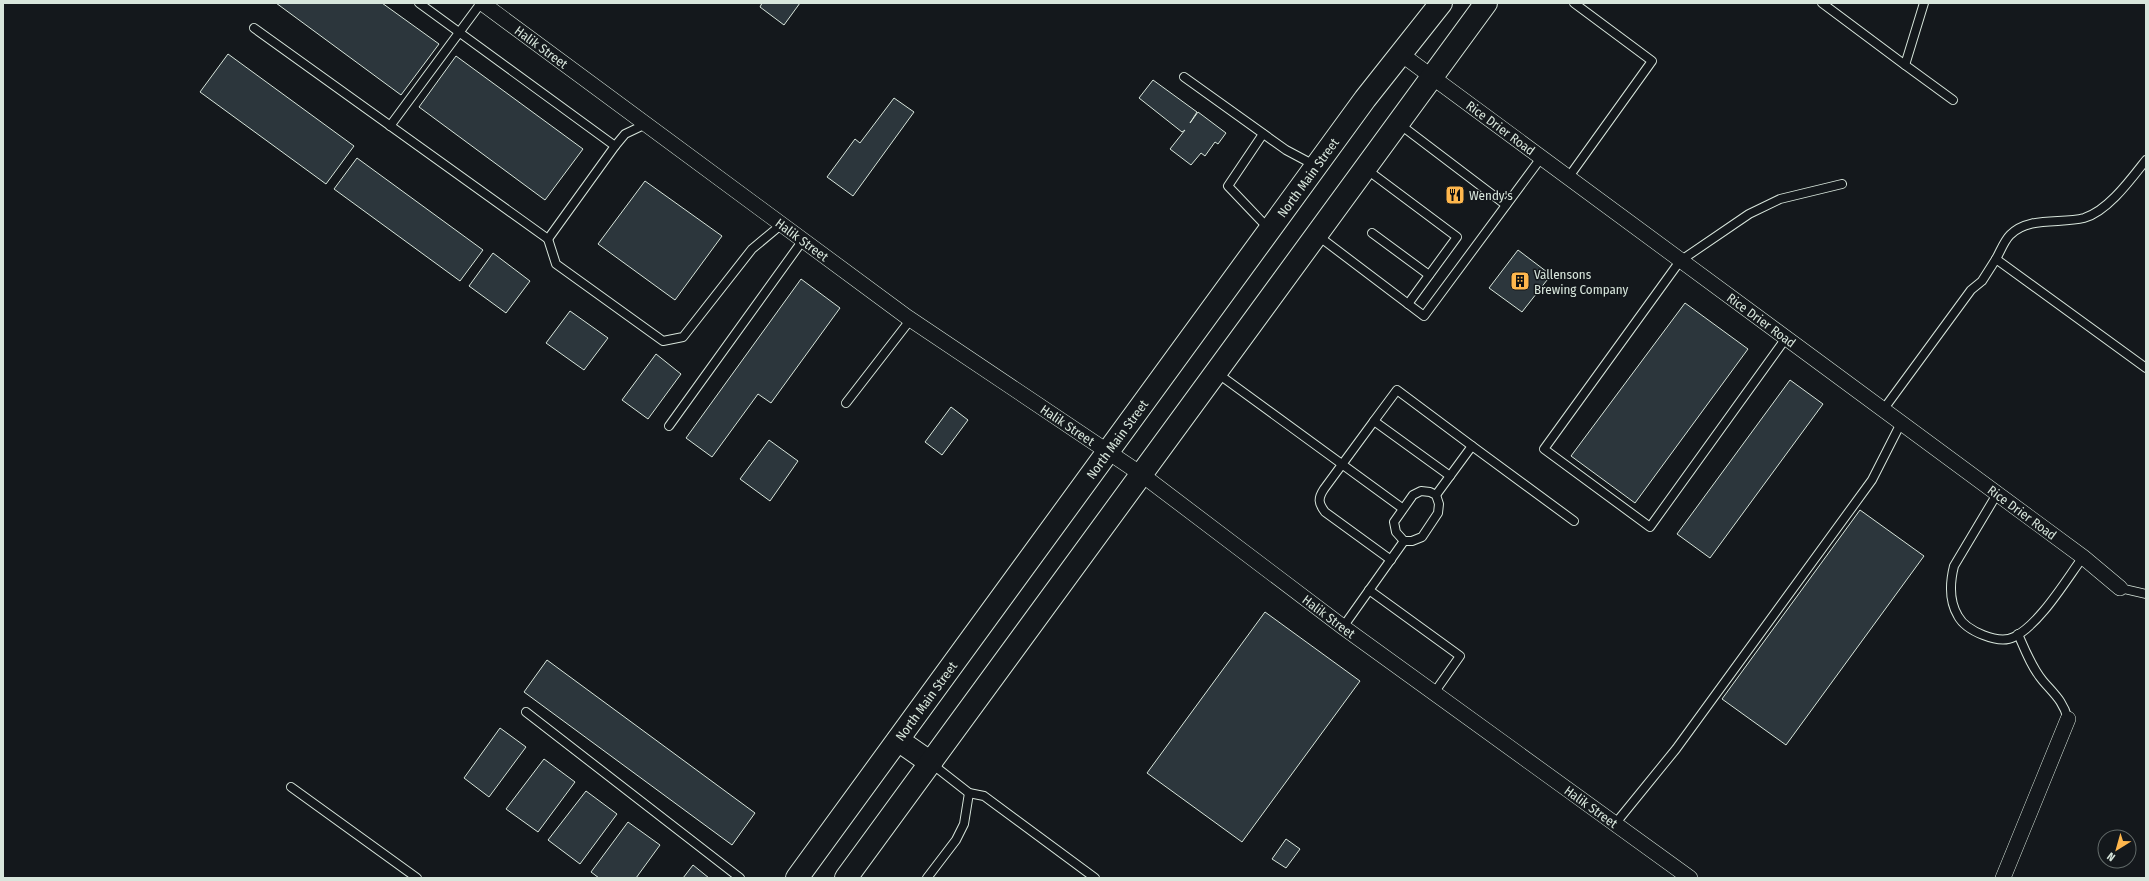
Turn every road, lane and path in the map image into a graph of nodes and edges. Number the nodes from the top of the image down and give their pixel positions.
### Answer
1 (419, 3) edge
2 (481, 3) edge
3 (1441, 3) edge
4 (1486, 3) edge
5 (1574, 3) edge
6 (1822, 3) edge
7 (1924, 3) edge
8 (254, 28) dead end
9 (459, 32) junction
10 (1401, 54) junction
11 (1905, 65) junction
12 (1432, 76) junction
13 (1184, 77) dead end
14 (1954, 100) dead end
15 (1398, 123) junction
16 (646, 124) junction
17 (390, 126) junction
18 (1263, 134) junction
19 (615, 146) junction
20 (1541, 158) junction
21 (2146, 160) edge
22 (1316, 166) junction
23 (1365, 168) junction
24 (1568, 178) junction
25 (1842, 184) dead end
26 (1506, 205) junction
27 (782, 224) junction
28 (1269, 230) junction
29 (1372, 233) dead end
30 (1316, 235) junction
31 (548, 239) junction
32 (803, 240) junction
33 (1996, 259) junction
34 (1680, 261) junction
35 (1429, 275) junction
36 (1408, 304) junction
37 (910, 319) junction
38 (1786, 338) junction
39 (2146, 368) edge
40 (1216, 372) junction
41 (846, 403) dead end
42 (1883, 410) junction
43 (1374, 421) junction
44 (1901, 423) junction
45 (669, 426) dead end
46 (1472, 446) junction
47 (1108, 452) junction
48 (1342, 464) junction
49 (1141, 474) junction
50 (1450, 476) junction
51 (1997, 494) junction
52 (1436, 495) junction
53 (1402, 508) junction
54 (1574, 521) dead end
55 (1404, 541) junction
56 (2083, 556) junction
57 (1390, 560) junction
58 (2120, 588) joint
59 (1369, 590) junction
60 (2146, 594) edge
61 (1343, 626) junction
62 (2018, 634) junction
63 (1434, 693) junction
64 (526, 712) dead end
65 (2068, 720) joint
66 (898, 740) junction
67 (931, 763) junction
68 (291, 787) dead end
69 (969, 793) junction
70 (1616, 824) junction
71 (417, 878) edge
72 (740, 878) edge
73 (797, 878) edge
74 (846, 878) edge
75 (927, 878) edge
76 (1095, 878) edge
77 (1690, 878) edge
78 (2003, 878) edge

1 - 9 lane
2 - 9 lane
2 - 16 street, Halik Street
3 - 10 main road, North Main Street
4 - 12 main road
5 - 24 lane
6 - 11 lane
7 - 11 lane
8 - 17 lane
9 - 17 lane
9 - 19 lane
10 - 12 street, Rice Drier Road
10 - 22 main road, North Main Street
11 - 14 lane
12 - 15 main road
12 - 20 street, Rice Drier Road
13 - 18 lane
15 - 23 main road
15 - 26 lane
16 - 19 lane
16 - 27 street, Halik Street
17 - 31 lane
18 - 22 lane
18 - 28 lane
19 - 31 lane
20 - 24 street, Rice Drier Road
20 - 26 lane
21 - 33 lane
22 - 28 main road, North Main Street
23 - 30 main road
23 - 35 lane
24 - 34 street, Rice Drier Road
25 - 34 lane
26 - 36 lane
27 - 31 lane
27 - 32 street, Halik Street
28 - 47 main road, North Main Street
29 - 35 lane
30 - 36 lane
30 - 40 main road
32 - 37 street, Halik Street
32 - 45 lane
33 - 39 lane
33 - 42 lane
34 - 38 street, Rice Drier Road
34 - 38 lane
35 - 36 lane
37 - 41 lane
37 - 47 street, Halik Street
38 - 42 street, Rice Drier Road
40 - 48 lane
40 - 49 main road
42 - 44 street, Rice Drier Road
43 - 46 lane
43 - 48 lane
43 - 50 lane
44 - 51 street, Rice Drier Road
44 - 70 lane
46 - 50 lane
46 - 54 lane
47 - 49 street, Halik Street
47 - 66 main road, North Main Street
48 - 53 lane
48 - 57 lane
49 - 61 street, Halik Street
49 - 67 main road
50 - 52 lane
51 - 56 street, Rice Drier Road
51 - 62 lane
52 - 53 lane
52 - 55 lane
53 - 55 lane
55 - 57 lane
56 - 58 street, Rice Drier Road
56 - 62 lane
57 - 59 lane
58 - 60 lane
59 - 61 lane
59 - 63 lane
61 - 63 street, Halik Street
62 - 65 lane
63 - 70 street, Halik Street
64 - 72 lane
65 - 78 street
66 - 67 main road
66 - 73 main road, North Main Street
67 - 69 lane
67 - 74 main road
68 - 71 lane
69 - 75 lane
69 - 76 lane
70 - 77 street, Halik Street

